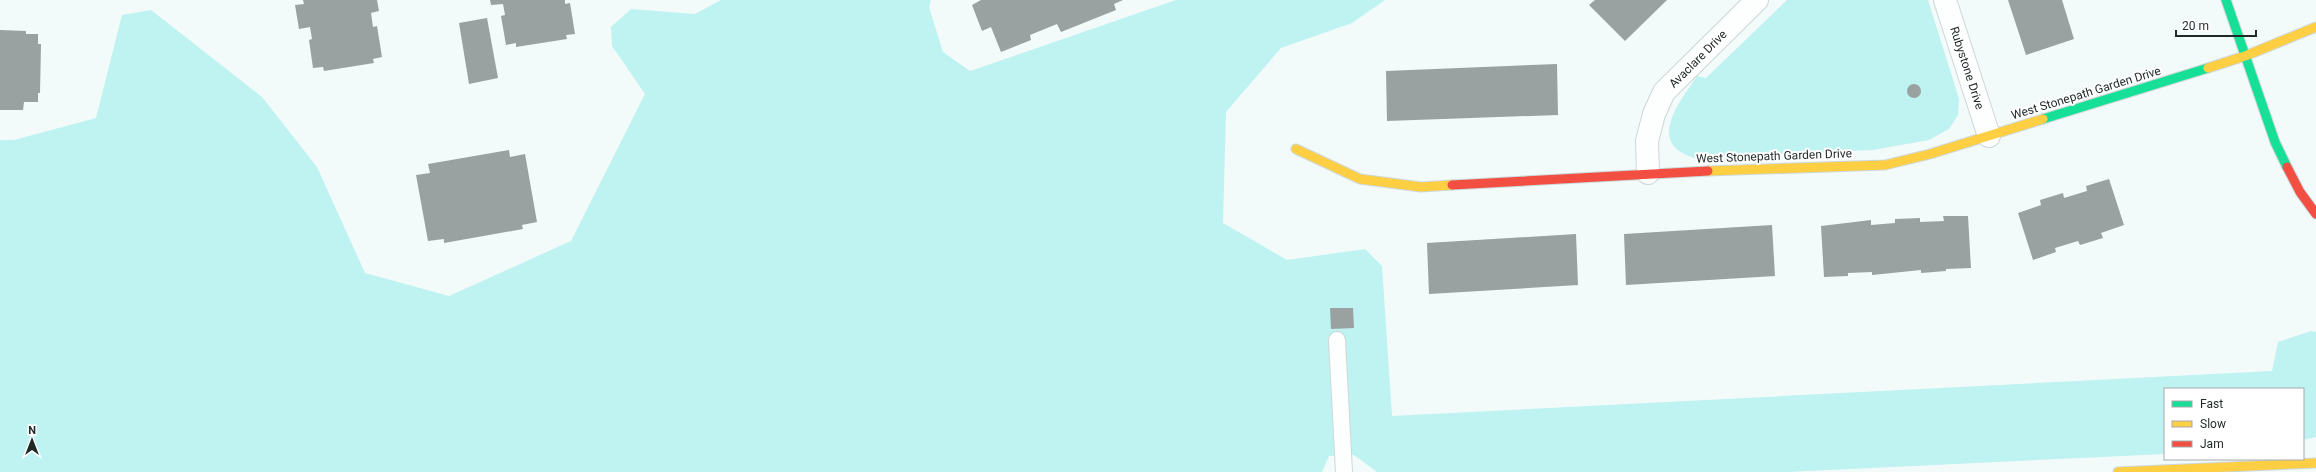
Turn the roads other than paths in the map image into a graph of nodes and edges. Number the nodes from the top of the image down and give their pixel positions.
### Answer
1 (1757, 0) edge
2 (1945, 0) edge
3 (2226, 0) edge
4 (2316, 27) edge
5 (2245, 56) junction
6 (1989, 136) junction
7 (1296, 149) dead end
8 (1648, 173) junction
9 (2316, 214) edge
10 (1337, 340) dead end
11 (2316, 463) edge
12 (1344, 472) edge
13 (2118, 472) edge

1 - 8 street, Avaclare Drive
2 - 6 street, Rubystone Drive
3 - 5 street
4 - 5 street, West Stonepath Garden Drive
5 - 6 street, West Stonepath Garden Drive
5 - 9 street
6 - 8 street, West Stonepath Garden Drive
7 - 8 street, West Stonepath Garden Drive
10 - 12 lane
11 - 13 street

